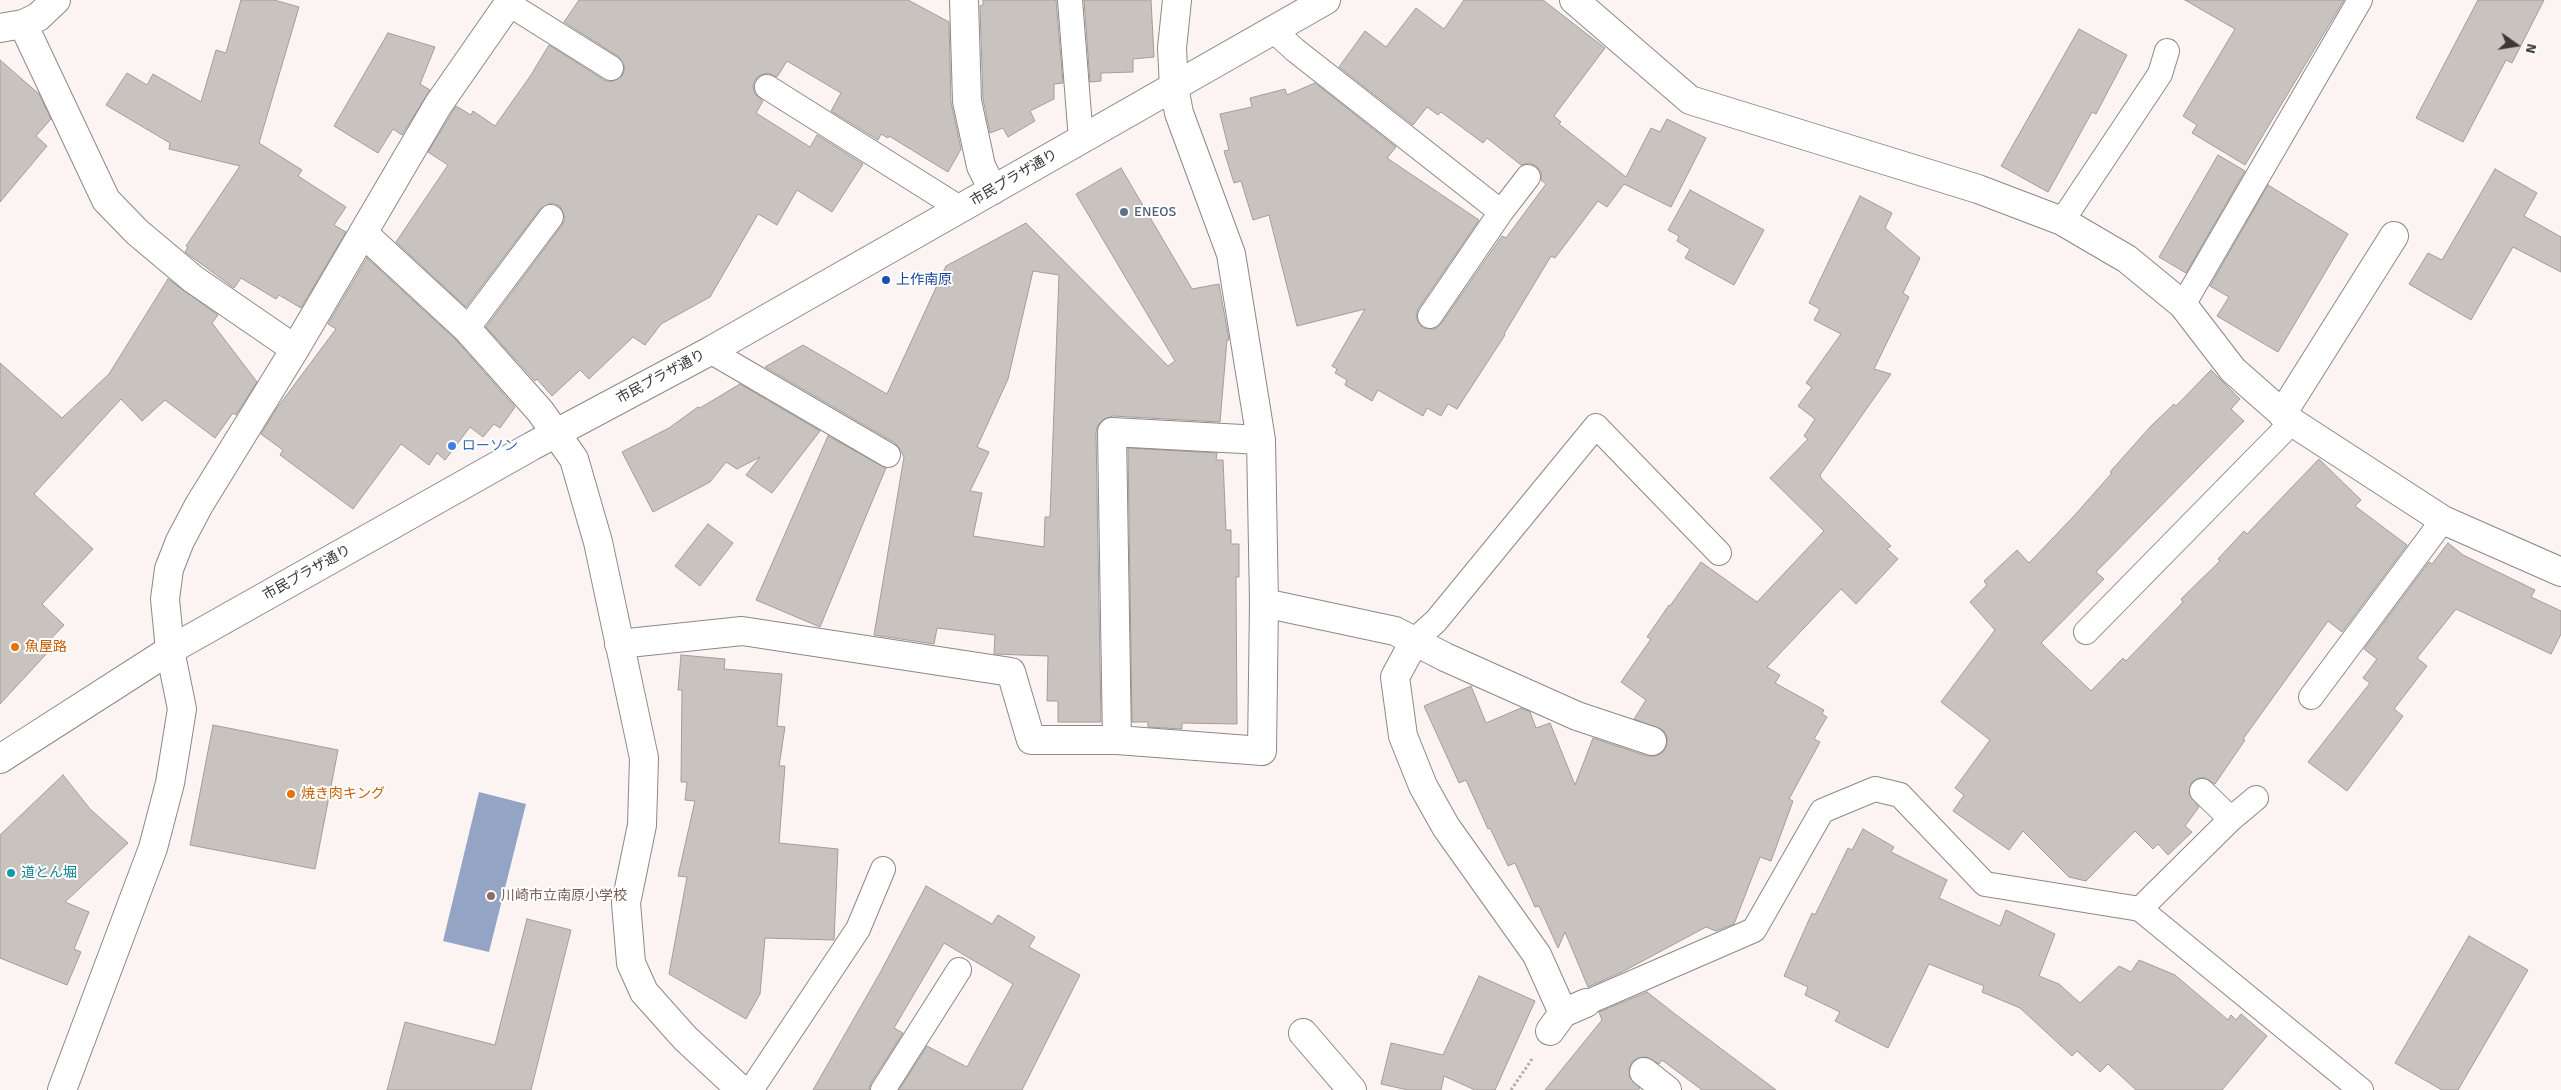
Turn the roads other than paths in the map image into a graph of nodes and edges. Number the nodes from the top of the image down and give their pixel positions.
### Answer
1 (56, 0) edge
2 (964, 0) edge
3 (1070, 0) edge
4 (1177, 0) edge
5 (1326, 0) edge
6 (1574, 0) edge
7 (2360, 0) edge
8 (510, 2) edge
9 (11, 26) edge
10 (1273, 30) junction
11 (2167, 51) dead end
12 (611, 68) dead end
13 (767, 87) dead end
14 (1174, 87) junction
15 (1081, 140) junction
16 (1528, 177) dead end
17 (993, 190) junction
18 (961, 209) junction
19 (1501, 212) junction
20 (551, 217) dead end
21 (2062, 221) junction
22 (363, 234) junction
23 (2394, 236) dead end
24 (2183, 304) junction
25 (1430, 316) dead end
26 (467, 329) junction
27 (295, 349) junction
28 (710, 351) junction
29 (2287, 418) junction
30 (557, 432) junction
31 (1261, 440) junction
32 (888, 455) dead end
33 (2443, 520) junction
34 (1719, 553) dead end
35 (2561, 572) edge
36 (1264, 603) junction
37 (2086, 632) dead end
38 (1415, 640) junction
39 (619, 644) junction
40 (170, 650) junction
41 (2311, 697) dead end
42 (1116, 740) junction
43 (1652, 740) dead end
44 (0, 759) edge
45 (2202, 791) dead end
46 (2256, 798) dead end
47 (2231, 819) junction
48 (883, 869) dead end
49 (2140, 909) junction
50 (959, 970) dead end
51 (1566, 1015) joint
52 (1303, 1032) dead end
53 (1644, 1072) dead end
54 (62, 1090) edge
55 (742, 1090) edge
56 (751, 1090) edge
57 (883, 1090) edge
58 (1352, 1090) edge
59 (1667, 1090) edge
60 (2361, 1090) edge

1 - 9 street
2 - 17 street
3 - 15 lane
4 - 14 street
5 - 10 street, 市民プラザ通り
6 - 21 street
7 - 24 lane
8 - 12 lane
8 - 22 street
9 - 27 street
10 - 14 street, 市民プラザ通り
10 - 19 lane
11 - 21 lane
13 - 18 lane
14 - 15 street, 市民プラザ通り
14 - 31 street
15 - 17 street, 市民プラザ通り
16 - 19 lane
17 - 18 street, 市民プラザ通り
18 - 28 street, 市民プラザ通り
19 - 25 lane
20 - 26 lane
21 - 24 street
22 - 26 street
22 - 27 street
23 - 29 street
24 - 29 street
26 - 30 street
27 - 40 street
28 - 30 street, 市民プラザ通り
28 - 32 lane
29 - 33 street
29 - 37 lane
30 - 39 street
30 - 40 street, 市民プラザ通り
31 - 36 street
31 - 42 street
33 - 35 street
33 - 41 lane
34 - 38 lane
36 - 38 street
36 - 42 street
38 - 43 street
38 - 51 street
39 - 42 street
39 - 55 street
40 - 44 street, 市民プラザ通り
40 - 54 street
45 - 47 lane
46 - 47 lane
47 - 49 lane
48 - 56 lane
49 - 51 lane
49 - 60 lane
50 - 57 lane
52 - 58 street
53 - 59 street

